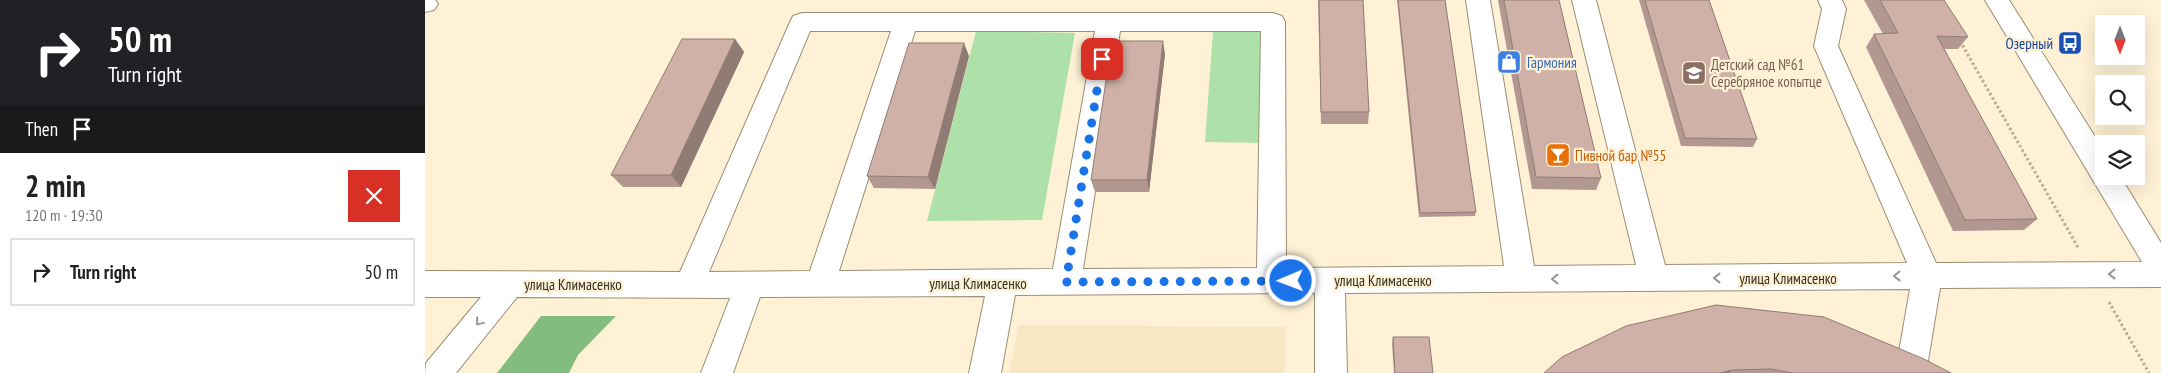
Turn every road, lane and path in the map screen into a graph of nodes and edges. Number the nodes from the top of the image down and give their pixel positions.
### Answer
1 (1478, 0) edge
2 (1584, 0) edge
3 (1829, 0) edge
4 (1997, 0) edge
5 (906, 22) junction
6 (1109, 22) junction
7 (1959, 40) edge
8 (2095, 160) edge
9 (2110, 185) edge
10 (2161, 268) edge
11 (2093, 274) junction
12 (2161, 274) edge
13 (1927, 276) junction
14 (1654, 278) junction
15 (1521, 279) junction
16 (1330, 280) junction
17 (1271, 281) junction
18 (1066, 282) junction
19 (1002, 283) junction
20 (425, 284) edge
21 (510, 284) junction
22 (750, 284) junction
23 (820, 284) junction
24 (689, 285) junction
25 (1912, 369) edge
26 (437, 373) edge
27 (717, 373) edge
28 (985, 373) edge
29 (1331, 373) edge
30 (2149, 373) edge

1 - 15 street
2 - 14 street
3 - 13 street
4 - 8 street
5 - 6 street
5 - 23 street
5 - 24 street
6 - 17 street
6 - 18 street
7 - 11 path
9 - 10 street
12 -> 11 street, улица Климасенко
11 - 13 street, улица Климасенко
11 - 30 path
13 -> 14 street, улица Климасенко
13 - 25 street
14 -> 15 street, улица Климасенко
15 - 16 street, улица Климасенко
16 - 17 street, улица Климасенко
16 - 29 street
17 - 18 street, улица Климасенко
18 - 19 street, улица Климасенко
19 - 23 street, улица Климасенко
19 - 28 street
20 - 21 street, улица Климасенко
21 - 24 street, улица Климасенко
21 -> 26 street
22 - 23 street, улица Климасенко
22 - 24 street, улица Климасенко
22 - 27 street

